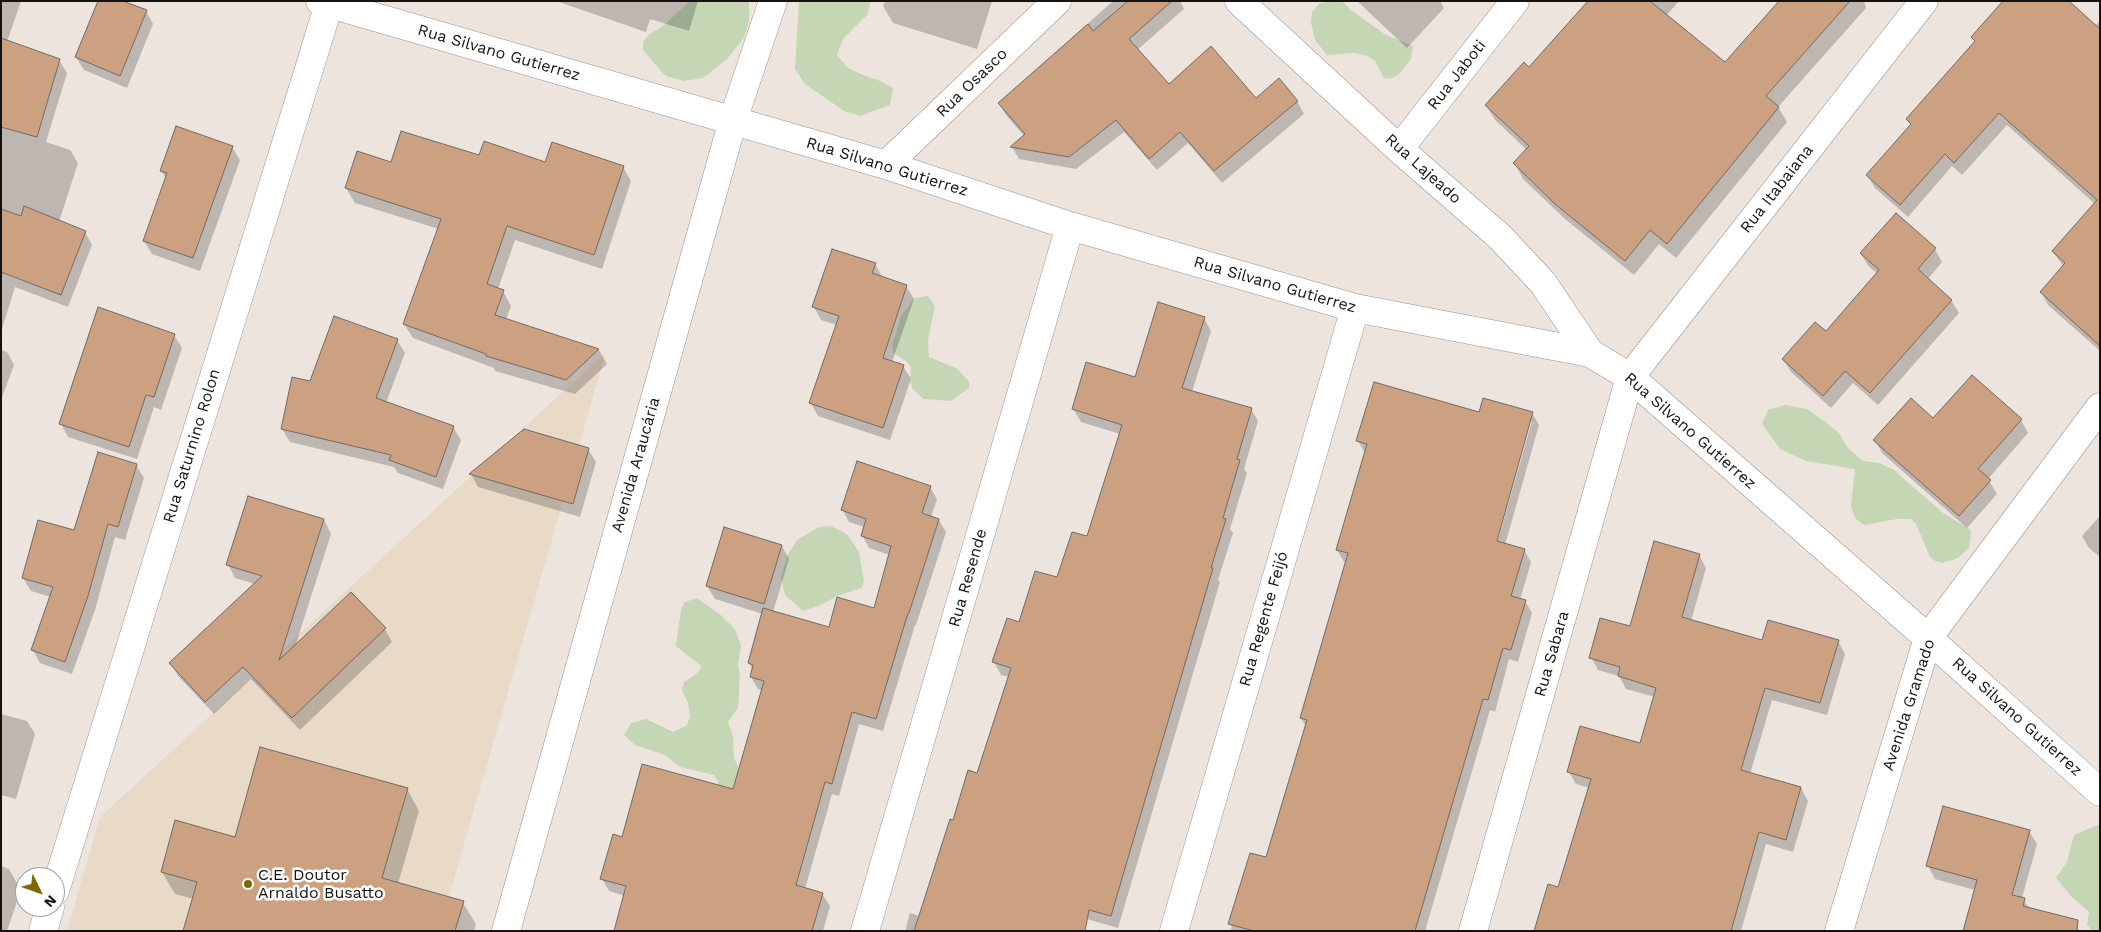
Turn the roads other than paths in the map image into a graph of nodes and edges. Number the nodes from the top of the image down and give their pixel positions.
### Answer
1 (773, 1) edge
2 (1057, 1) edge
3 (1239, 1) edge
4 (1515, 1) edge
5 (1924, 1) edge
6 (326, 2) edge
7 (733, 120) junction
8 (1399, 149) junction
9 (886, 165) junction
10 (1070, 226) junction
11 (1355, 308) junction
12 (1590, 353) junction
13 (1630, 377) junction
14 (2100, 408) edge
15 (1928, 638) junction
16 (2100, 792) edge
17 (62, 867) edge
18 (47, 917) edge
19 (43, 931) edge
20 (506, 931) edge
21 (865, 931) edge
22 (1174, 931) edge
23 (1473, 931) edge
24 (1839, 931) edge

1 - 7 street, Avenida Araucária
2 - 9 street, Rua Osasco
3 - 8 street, Rua Lajeado
4 - 8 street, Rua Jaboti
5 - 13 street, Rua Itabaiana
6 - 7 street, Rua Silvano Gutierrez
6 - 17 street, Rua Saturnino Rolon
7 - 9 street, Rua Silvano Gutierrez
7 - 20 street, Avenida Araucária
8 - 12 street, Rua Lajeado
9 - 10 street, Rua Silvano Gutierrez
10 - 11 street, Rua Silvano Gutierrez
10 - 21 street, Rua Resende
11 - 12 street, Rua Silvano Gutierrez
11 - 22 street, Rua Regente Feijó
12 - 13 street, Rua Silvano Gutierrez
13 - 15 street, Rua Silvano Gutierrez
13 - 23 street, Rua Sabara
14 - 15 street, Avenida Gramado
15 - 16 street, Rua Silvano Gutierrez
15 - 24 street, Avenida Gramado
18 - 19 street

